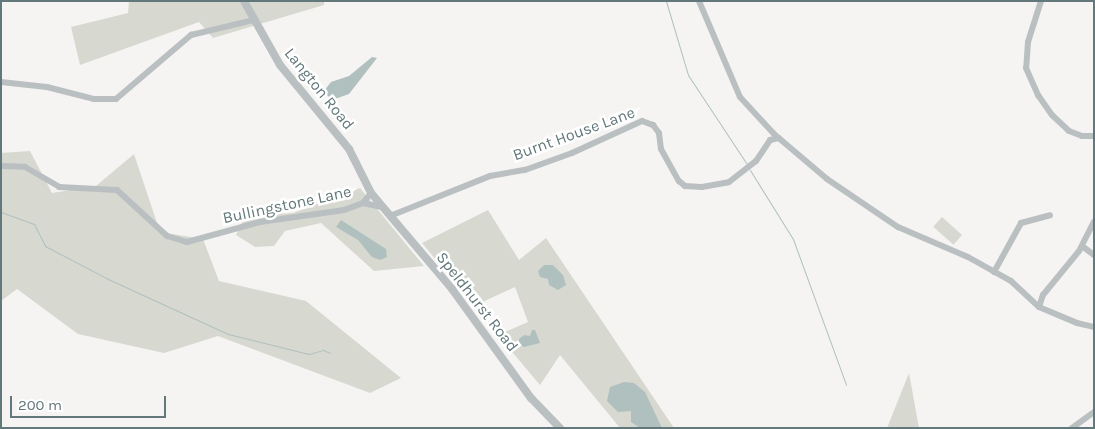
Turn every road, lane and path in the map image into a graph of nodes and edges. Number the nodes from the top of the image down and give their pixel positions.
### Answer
1 (244, 1) edge
2 (699, 1) edge
3 (1041, 1) edge
4 (254, 20) junction
5 (1, 82) edge
6 (1094, 136) edge
7 (778, 138) junction
8 (1, 166) edge
9 (371, 193) junction
10 (363, 203) junction
11 (382, 207) junction
12 (1050, 215) dead end
13 (390, 216) junction
14 (1094, 222) edge
15 (1082, 246) junction
16 (1094, 255) edge
17 (994, 272) junction
18 (1039, 307) junction
19 (1094, 327) edge
20 (1094, 412) edge
21 (1078, 422) junction
22 (560, 428) edge
23 (1072, 428) edge
24 (1086, 428) edge

1 - 4 street, Langton Road
2 - 7 street
3 - 6 street
4 - 5 street
4 - 9 street, Langton Road
7 - 13 street, Burnt House Lane
7 - 17 street
8 - 10 street, Bullingstone Lane
9 - 10 street, Bullingstone Lane
9 - 11 street, Speldhurst Road
10 - 11 street, Bullingstone Lane
11 - 13 street, Speldhurst Road
12 - 17 street
13 - 22 street, Speldhurst Road
14 - 15 street
15 - 16 street
15 - 18 street
17 - 18 street
18 - 19 street
20 - 21 street
21 - 23 street
21 - 24 street

